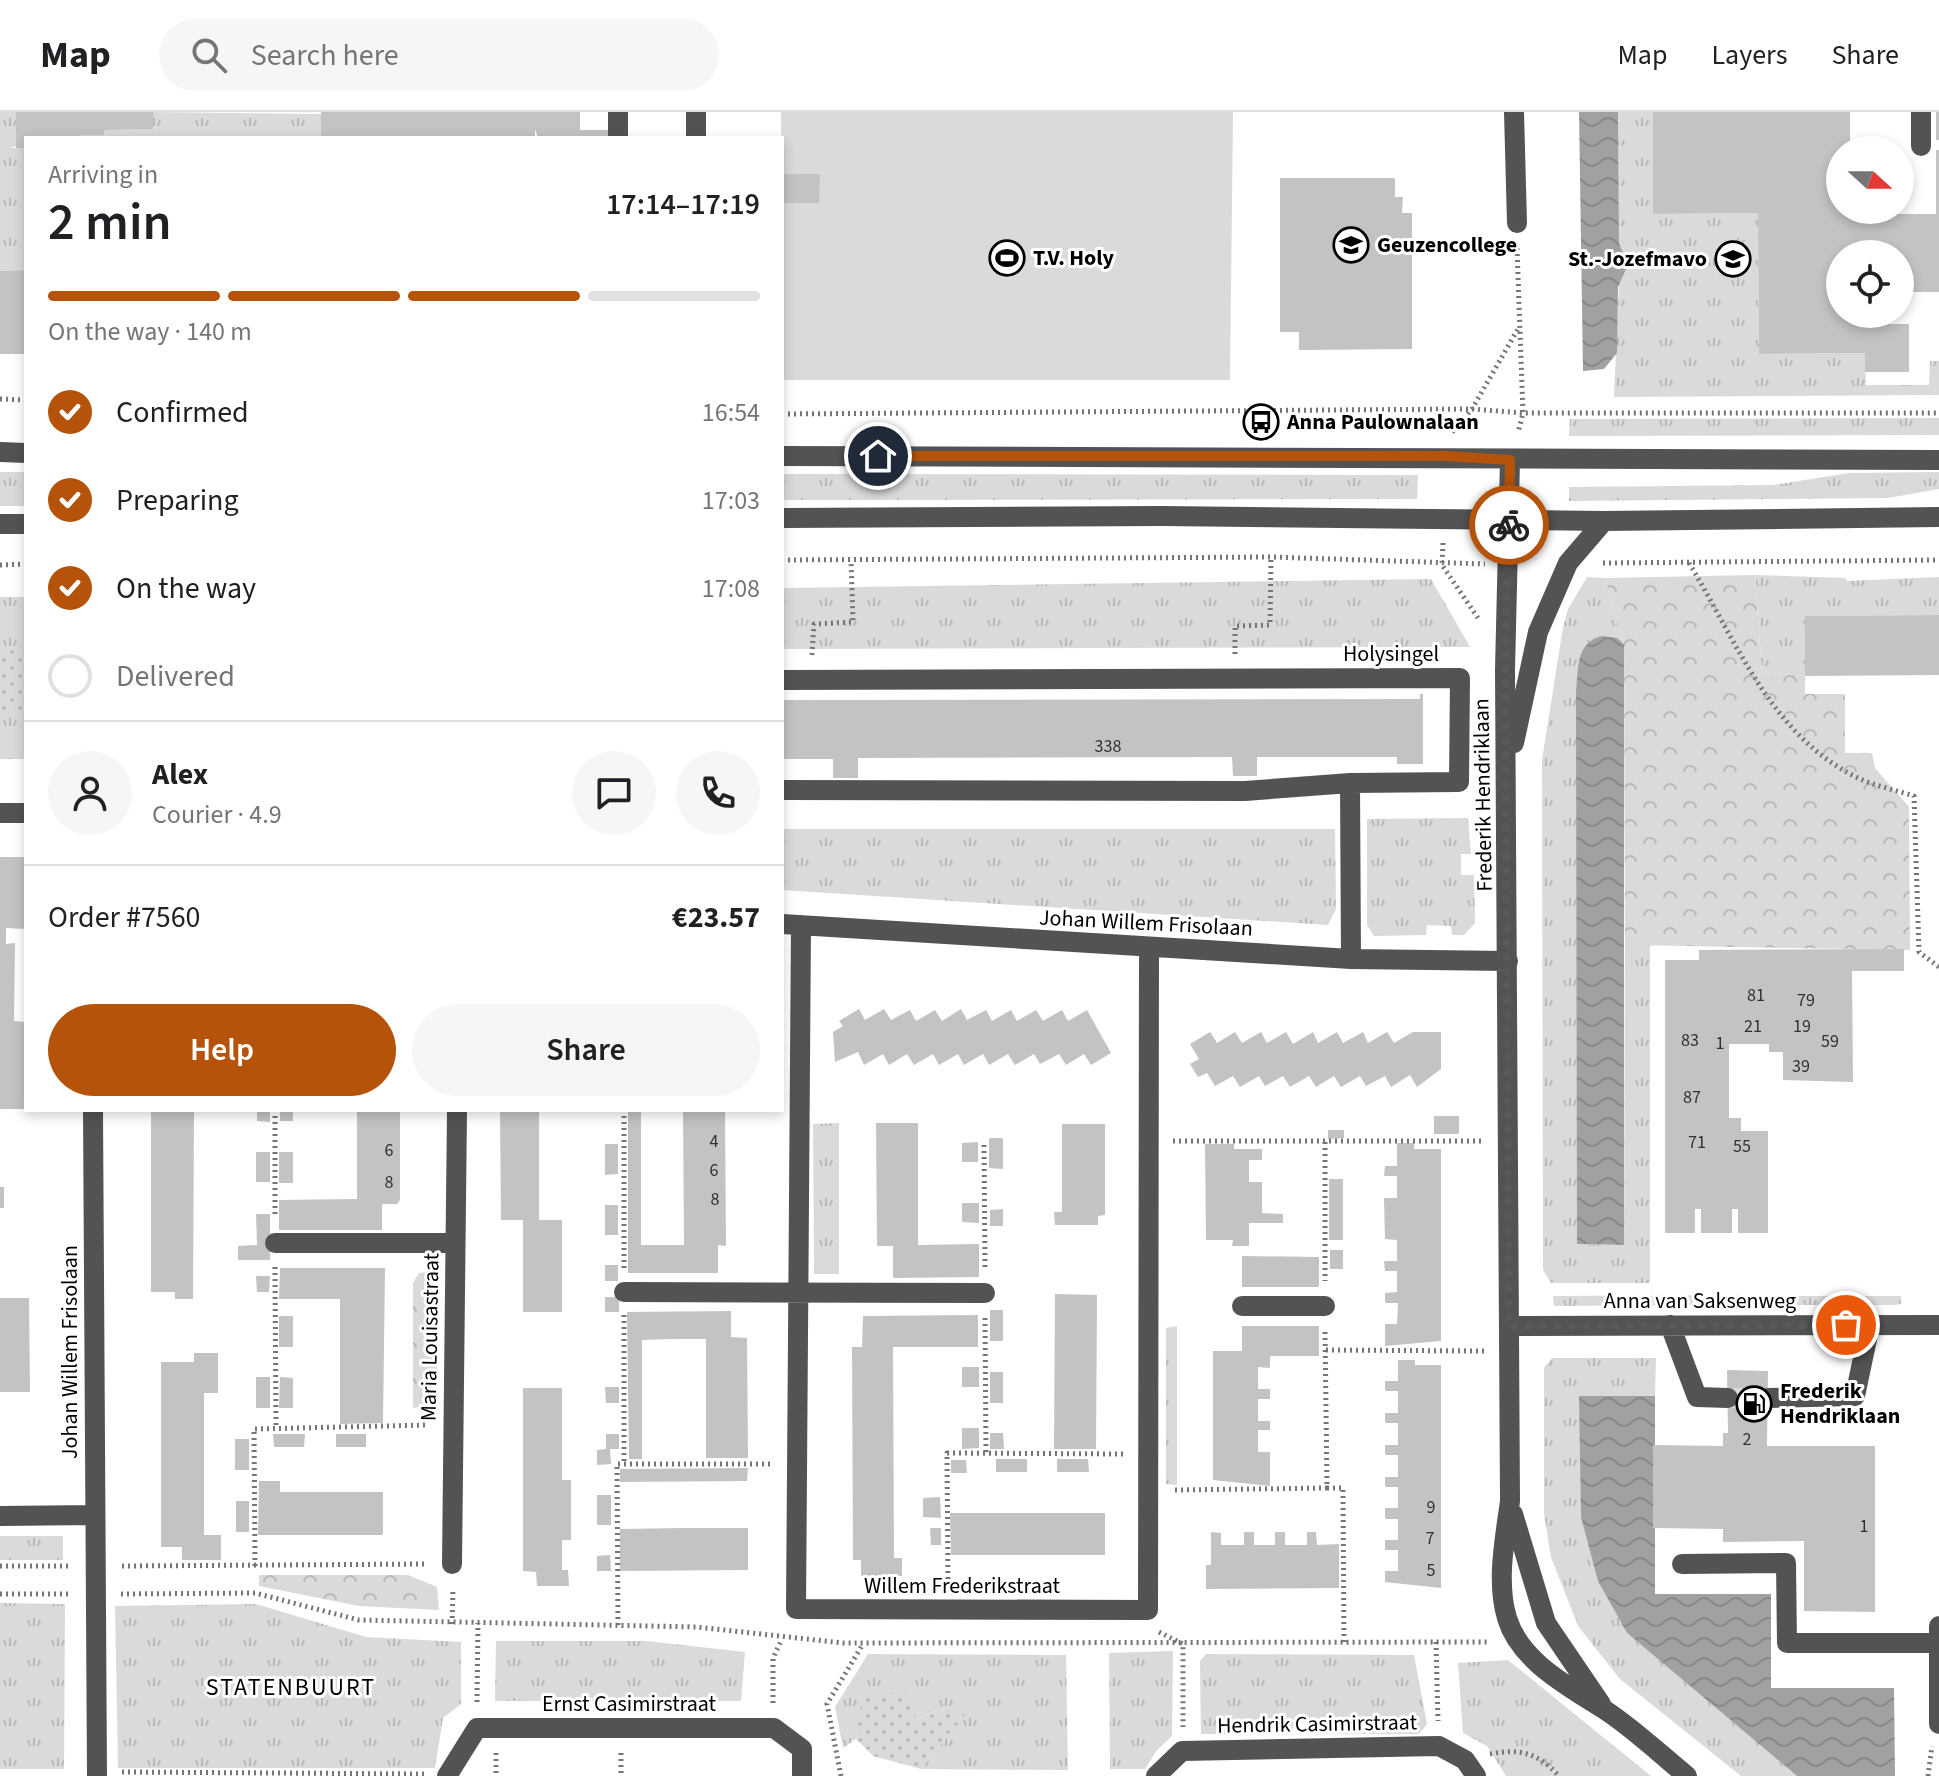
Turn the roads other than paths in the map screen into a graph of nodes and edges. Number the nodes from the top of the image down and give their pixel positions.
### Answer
1 (618, 112) edge
2 (696, 112) edge
3 (1514, 112) edge
4 (1921, 112) edge
5 (618, 136) edge
6 (696, 136) edge
7 (1921, 146) dead end
8 (1517, 223) road end
9 (0, 452) edge
10 (24, 453) edge
11 (784, 456) edge
12 (1510, 460) junction
13 (1939, 460) edge
14 (1939, 517) edge
15 (784, 518) edge
16 (1509, 519) junction
17 (1604, 521) junction
18 (0, 524) edge
19 (24, 524) edge
20 (784, 680) edge
21 (1506, 779) junction
22 (1350, 783) junction
23 (784, 790) edge
24 (0, 813) edge
25 (24, 813) edge
26 (791, 924) edge
27 (1149, 948) junction
28 (1351, 959) junction
29 (1508, 961) junction
30 (93, 1112) edge
31 (457, 1112) edge
32 (275, 1243) dead end
33 (455, 1243) junction
34 (624, 1292) dead end
35 (985, 1293) dead end
36 (796, 1295) junction
37 (1242, 1306) dead end
38 (1325, 1306) road end
39 (1670, 1325) junction
40 (1870, 1325) junction
41 (1939, 1325) edge
42 (1509, 1326) junction
43 (1728, 1398) tunnel mouth
44 (1768, 1398) tunnel mouth
45 (1510, 1501) junction
46 (95, 1515) junction
47 (0, 1516) edge
48 (452, 1564) road end
49 (1682, 1564) dead end
50 (1939, 1626) edge
51 (1939, 1643) edge
52 (1606, 1710) junction
53 (1939, 1724) edge
54 (1471, 1768) edge
55 (97, 1774) edge
56 (447, 1775) edge
57 (802, 1776) edge
58 (1156, 1776) edge
59 (1687, 1776) edge

1 - 5 street
2 - 6 street
3 - 8 street
4 - 7 street
9 - 10 street
11 - 12 street
12 - 13 street
12 - 16 street
14 - 17 street
15 - 16 street
16 - 17 street
16 - 21 street, Frederik Hendriklaan
17 - 21 street
18 - 19 street
20 - 22 street, Holysingel
21 - 29 street, Frederik Hendriklaan
22 - 23 street, Holysingel
22 - 28 street
24 - 25 street
26 - 27 street, Johan Willem Frisolaan
26 - 36 street
27 - 28 street, Johan Willem Frisolaan
27 - 36 street, Willem Frederikstraat
28 - 29 street, Johan Willem Frisolaan
29 - 42 street, Frederik Hendriklaan
30 - 46 street, Johan Willem Frisolaan
31 - 33 street, Maria Louisastraat
32 - 33 street
33 - 48 street, Maria Louisastraat
34 - 36 street
35 - 36 street
37 - 38 street
39 - 40 street, Anna van Saksenweg
39 - 42 street, Anna van Saksenweg
39 - 43 street
40 - 41 street, Anna van Saksenweg
40 - 44 street
42 - 45 street, Frederik Hendriklaan
45 - 52 street, Frederik Hendriklaan
45 - 52 street, Frederik Hendriklaan
46 - 47 street
46 - 55 street, Johan Willem Frisolaan
49 - 51 street
50 - 51 street
51 - 53 street
52 - 59 street, Frederik Hendriklaan
54 - 58 street, Hendrik Casimirstraat
56 - 57 street, Ernst Casimirstraat

